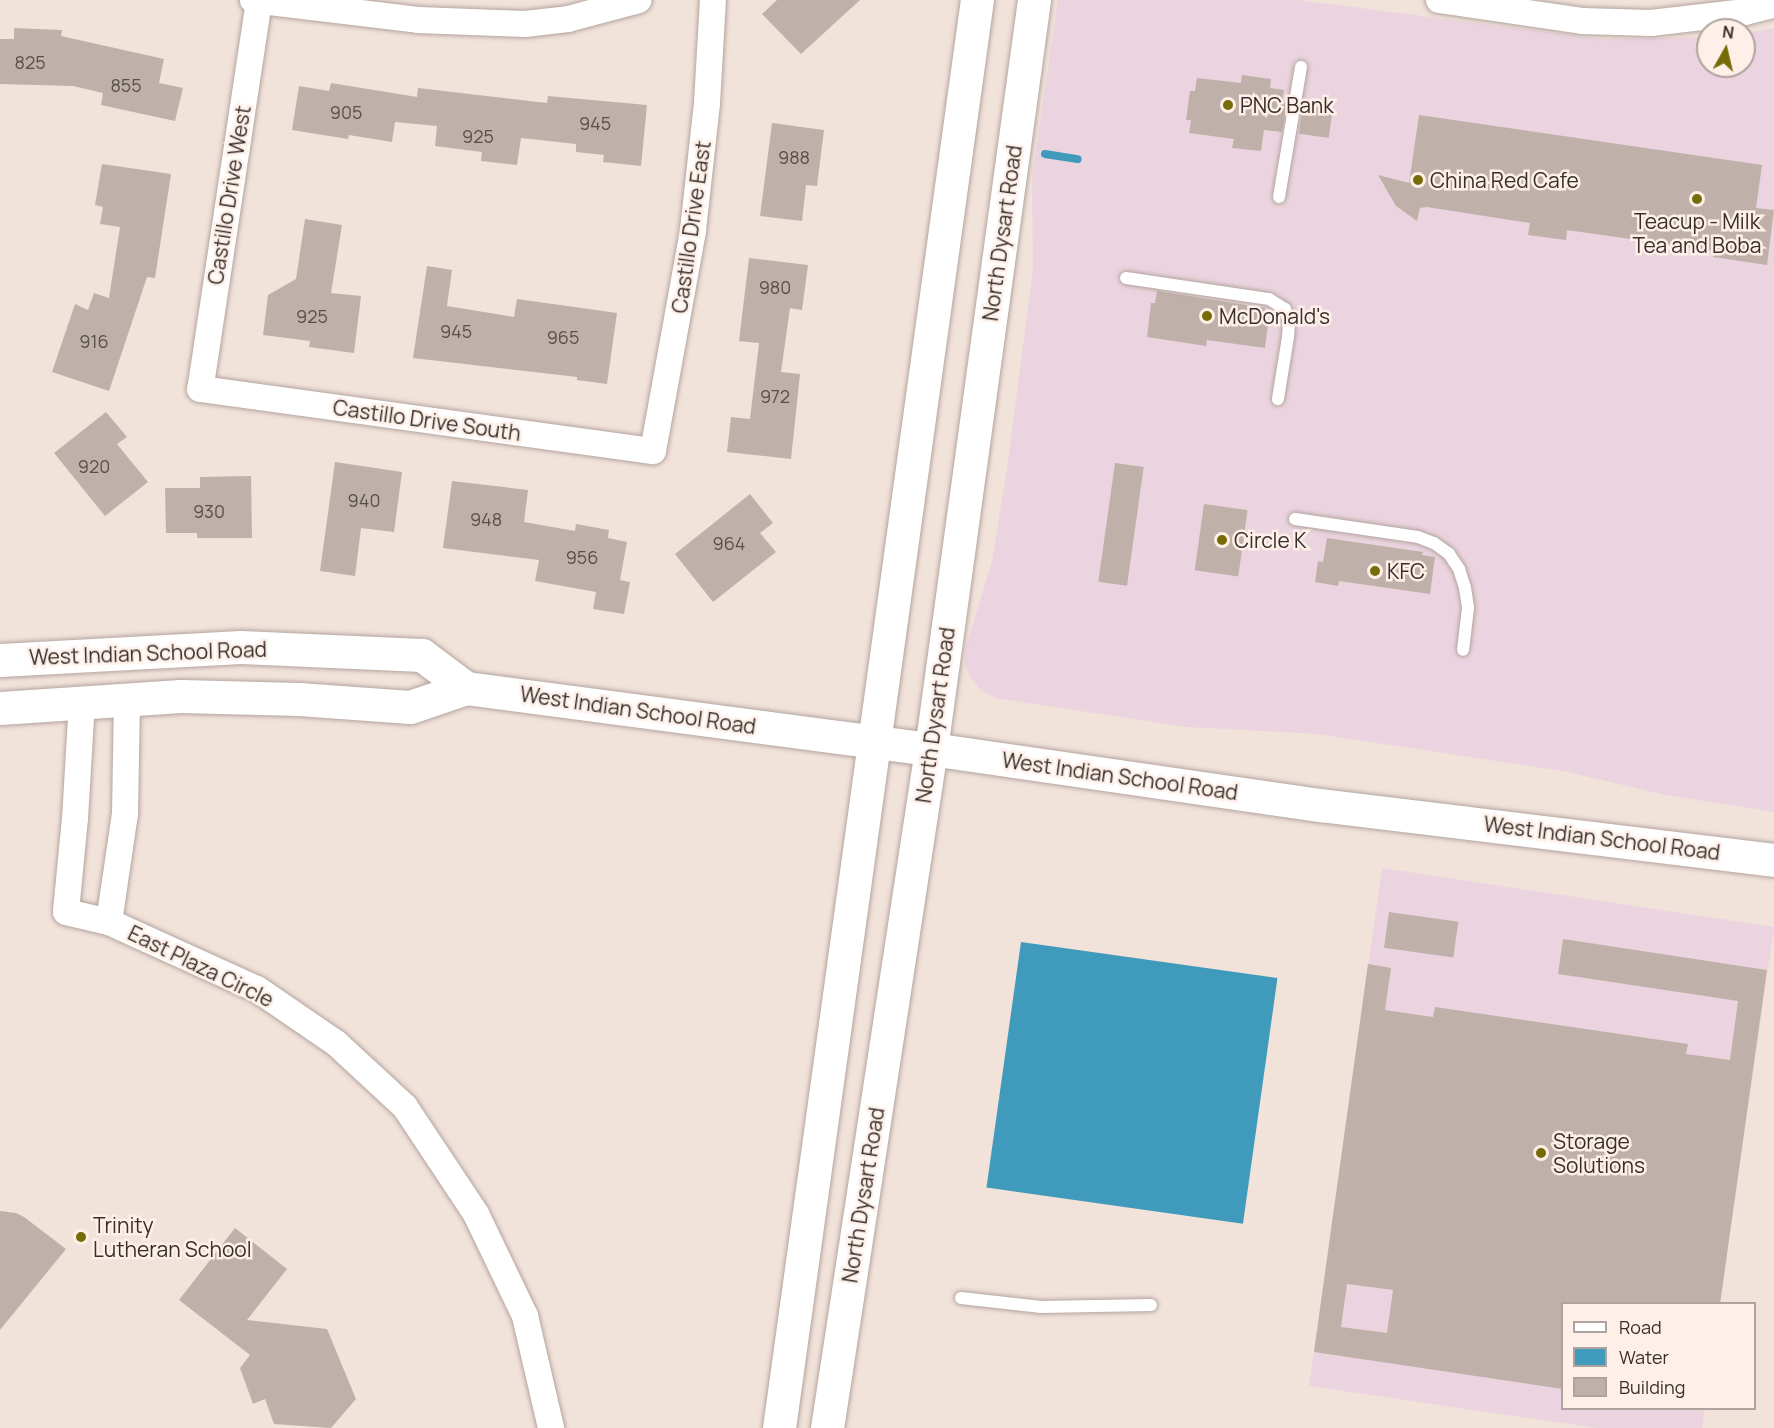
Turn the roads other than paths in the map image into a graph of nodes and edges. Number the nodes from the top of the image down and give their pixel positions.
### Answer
1 (639, 0) edge
2 (713, 0) edge
3 (977, 0) edge
4 (1034, 0) edge
5 (1439, 0) edge
6 (256, 1) edge
7 (1774, 5) edge
8 (1696, 9) edge
9 (1301, 67) dead end
10 (1279, 197) dead end
11 (1126, 278) dead end
12 (200, 389) joint
13 (1278, 399) dead end
14 (653, 451) joint
15 (1295, 519) dead end
16 (1463, 650) dead end
17 (0, 660) edge
18 (466, 688) junction
19 (127, 699) junction
20 (82, 701) junction
21 (0, 708) edge
22 (873, 742) junction
23 (931, 749) junction
24 (1774, 860) edge
25 (109, 922) junction
26 (961, 1298) dead end
27 (1151, 1305) dead end
28 (551, 1428) edge
29 (779, 1428) edge
30 (827, 1428) edge

1 - 6 street
2 - 14 street, Castillo Drive East
3 - 22 main road
4 - 23 main road, North Dysart Road
5 - 8 street
6 - 12 street, Castillo Drive West
7 - 8 street
9 - 10 lane
11 - 13 lane
12 - 14 street, Castillo Drive South
15 - 16 lane
17 - 18 main road, West Indian School Road
18 - 19 main road, West Indian School Road
18 - 22 main road, West Indian School Road
19 - 20 main road, West Indian School Road
19 - 25 street, East Plaza Circle
20 - 21 main road, West Indian School Road
20 - 25 street, East Plaza Circle
22 - 23 main road, West Indian School Road
22 - 29 main road
23 - 24 main road, West Indian School Road
23 - 30 main road, North Dysart Road
25 - 28 street, East Plaza Circle
26 - 27 lane

